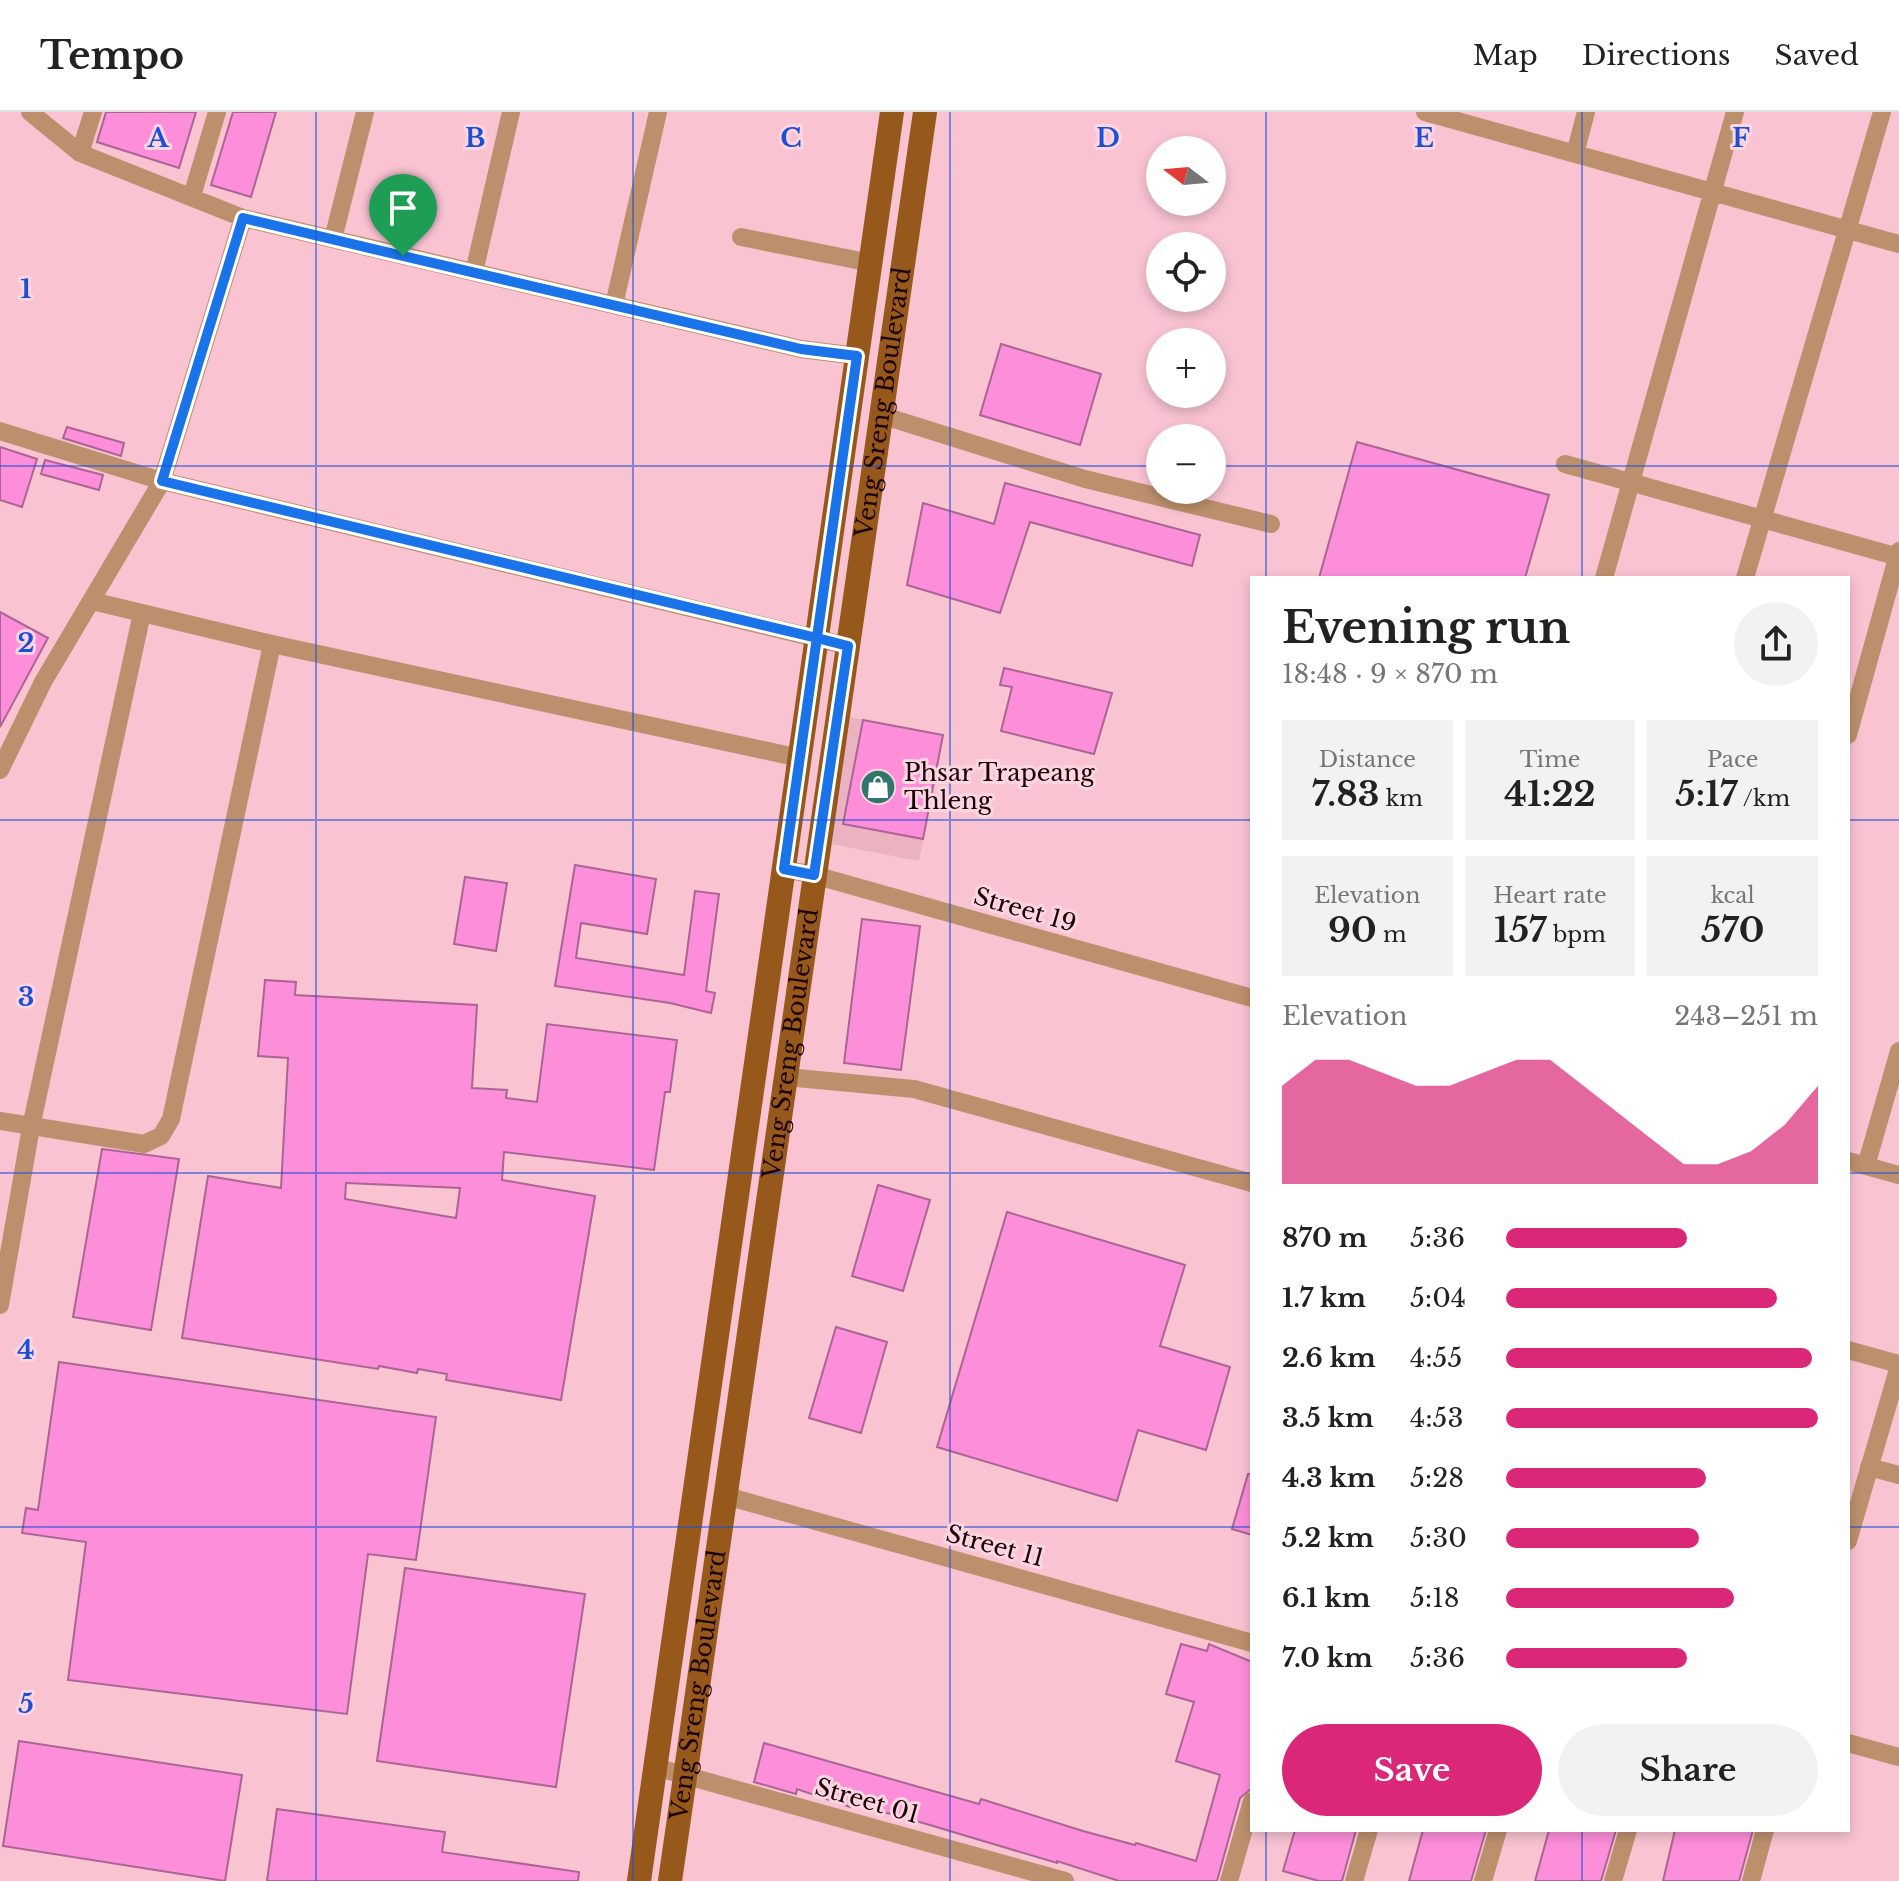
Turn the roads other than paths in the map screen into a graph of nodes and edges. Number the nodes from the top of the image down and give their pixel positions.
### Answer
1 (30, 112) edge
2 (93, 112) edge
3 (217, 112) edge
4 (365, 112) edge
5 (511, 112) edge
6 (658, 112) edge
7 (892, 112) edge
8 (925, 112) edge
9 (1586, 112) edge
10 (1735, 112) edge
11 (1882, 112) edge
12 (1437, 114) edge
13 (80, 153) junction
14 (1575, 154) junction
15 (1713, 192) junction
16 (192, 196) junction
17 (243, 218) junction
18 (1849, 230) junction
19 (741, 237) dead end
20 (333, 239) junction
21 (1899, 244) edge
22 (871, 263) junction
23 (474, 272) junction
24 (614, 305) junction
25 (857, 356) junction
26 (881, 415) junction
27 (0, 431) edge
28 (1565, 464) dead end
29 (162, 481) junction
30 (1631, 483) junction
31 (1762, 519) junction
32 (1271, 524) dead end
33 (1898, 555) edge
34 (1605, 576) edge
35 (1746, 576) edge
36 (92, 601) junction
37 (142, 613) junction
38 (817, 638) junction
39 (272, 644) junction
40 (848, 646) junction
41 (1850, 728) edge
42 (8, 730) edge
43 (800, 758) junction
44 (0, 770) edge
45 (784, 869) junction
46 (814, 875) junction
47 (1250, 997) edge
48 (1899, 1051) edge
49 (786, 1077) junction
50 (0, 1121) edge
51 (31, 1127) junction
52 (1857, 1164) edge
53 (1899, 1175) edge
54 (1250, 1182) edge
55 (0, 1305) edge
56 (1850, 1351) edge
57 (1899, 1365) edge
58 (1869, 1467) junction
59 (1899, 1475) edge
60 (726, 1496) junction
61 (1850, 1534) edge
62 (1250, 1642) edge
63 (1850, 1744) edge
64 (1899, 1757) edge
65 (655, 1767) junction
66 (686, 1774) junction
67 (1250, 1808) edge
68 (1368, 1832) edge
69 (1497, 1832) edge
70 (1627, 1832) edge
71 (1764, 1832) edge
72 (639, 1881) edge
73 (670, 1881) edge
74 (1065, 1881) edge
75 (1229, 1881) edge
76 (1354, 1881) edge
77 (1483, 1881) edge
78 (1613, 1881) edge
79 (1751, 1881) edge

1 - 13 street
2 - 13 street
3 - 16 street
4 - 20 street
5 - 23 street
6 - 24 street
7 - 22 main road, Veng Sreng Boulevard
8 - 26 main road, Veng Sreng Boulevard
9 - 14 street
10 - 15 street
11 - 18 street
12 - 14 street
13 - 16 street
14 - 15 street
15 - 18 street
15 - 30 street
16 - 17 street
17 - 20 street
17 - 29 street
18 - 21 street
18 - 31 street
19 - 22 street
20 - 23 street
22 - 25 main road, Veng Sreng Boulevard
23 - 24 street
24 - 25 street
25 - 38 main road, Veng Sreng Boulevard
26 - 32 street
26 - 40 main road, Veng Sreng Boulevard
27 - 29 street
28 - 30 street
29 - 36 street
29 - 38 street
30 - 31 street
30 - 34 street
31 - 33 street
31 - 35 street
33 - 41 street
36 - 37 street
36 - 42 street
37 - 39 street
37 - 51 street
38 - 40 street
38 - 43 main road, Veng Sreng Boulevard
39 - 43 street
39 - 51 street
40 - 46 main road, Veng Sreng Boulevard
42 - 44 street
43 - 45 main road, Veng Sreng Boulevard
45 - 46 street, Street 19
45 - 65 main road, Veng Sreng Boulevard
46 - 47 street, Street 19
46 - 49 main road, Veng Sreng Boulevard
48 - 52 street
49 - 54 street
49 - 60 main road, Veng Sreng Boulevard
50 - 51 street
51 - 55 street
52 - 53 street
56 - 57 street
57 - 58 street
58 - 59 street
58 - 61 street
60 - 62 street, Street 11
60 - 66 main road, Veng Sreng Boulevard
63 - 64 street
65 - 66 street, Street 01
65 - 72 main road, Veng Sreng Boulevard
66 - 73 main road, Veng Sreng Boulevard
66 - 74 street, Street 01
67 - 75 street
68 - 76 street
69 - 77 street
70 - 78 street
71 - 79 street

